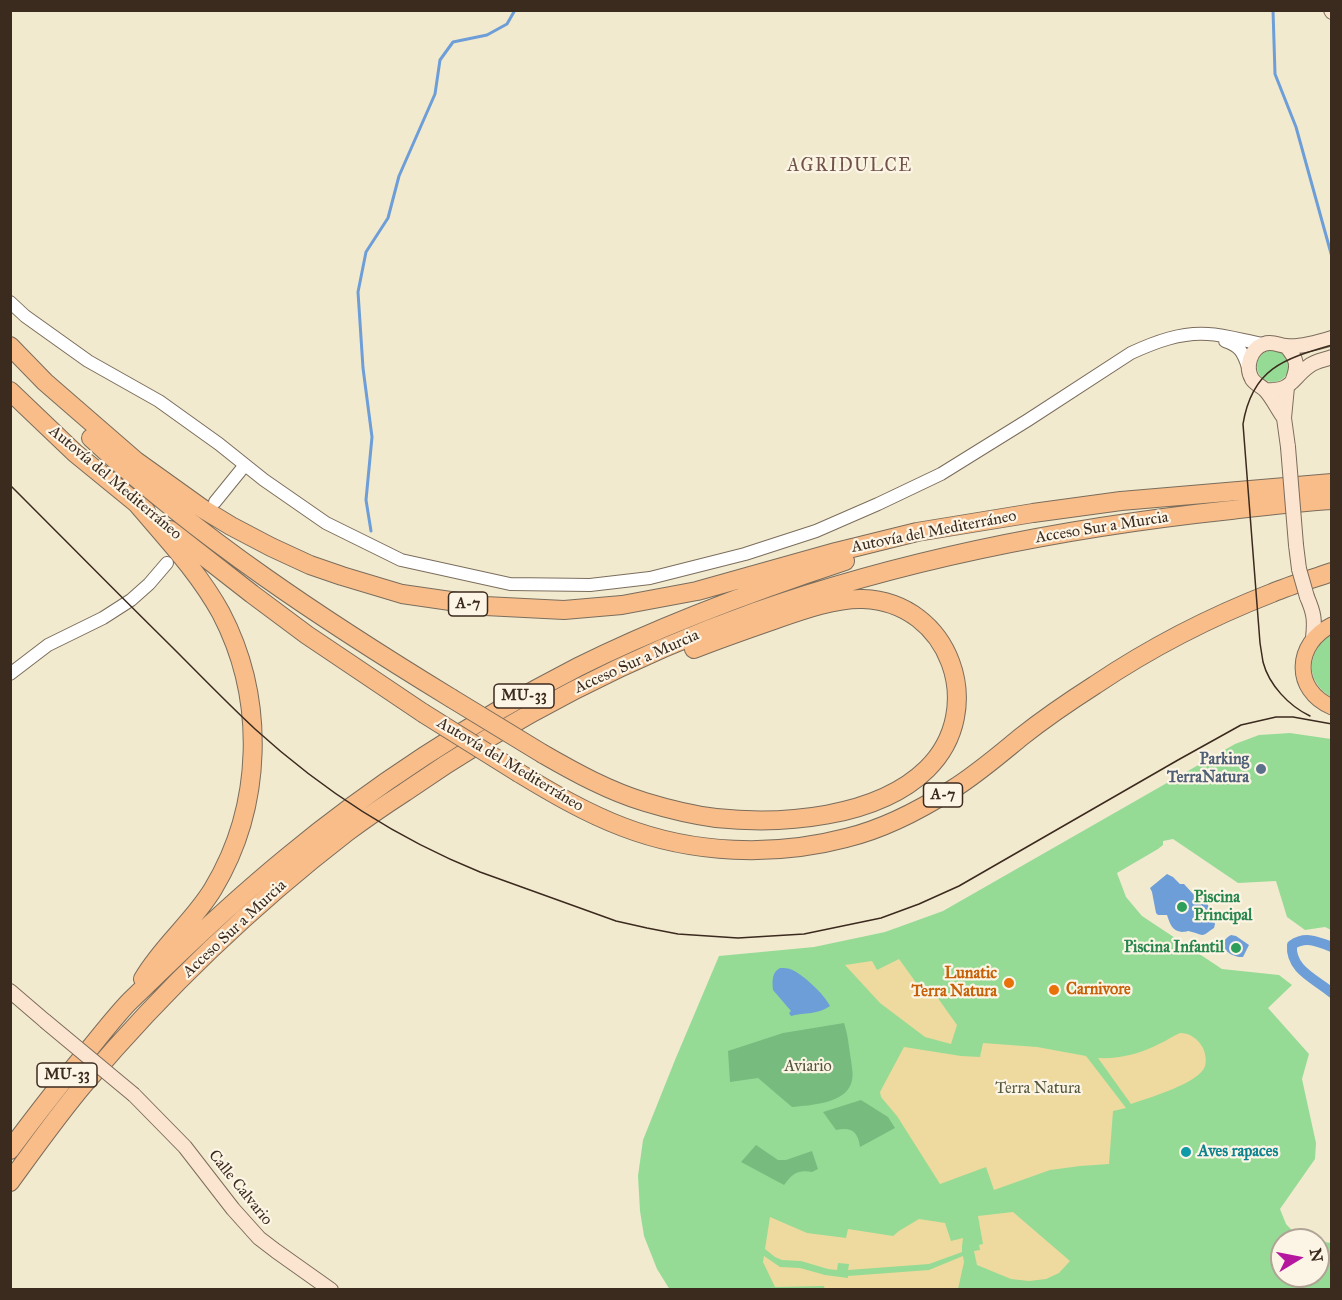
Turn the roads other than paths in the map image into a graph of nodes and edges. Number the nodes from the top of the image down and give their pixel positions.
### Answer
1 (10, 302) edge
2 (1207, 334) junction
3 (1332, 338) edge
4 (1263, 344) junction
5 (10, 346) edge
6 (1286, 346) junction
7 (1332, 357) edge
8 (10, 359) edge
9 (1248, 367) junction
10 (1290, 384) junction
11 (1265, 390) junction
12 (10, 391) edge
13 (1284, 418) junction
14 (244, 465) junction
15 (1332, 483) edge
16 (1332, 500) edge
17 (214, 502) dead end
18 (138, 505) junction
19 (994, 520) junction
20 (167, 563) dead end
21 (1332, 572) edge
22 (1313, 611) junction
23 (1332, 620) edge
24 (1332, 625) edge
25 (1313, 638) junction
26 (10, 674) edge
27 (1332, 707) edge
28 (447, 763) junction
29 (10, 991) edge
30 (128, 1003) junction
31 (10, 1150) edge
32 (10, 1182) edge
33 (331, 1290) edge

1 - 14 street
2 - 4 street
2 - 9 street
2 - 14 street
3 - 6 main road
4 - 6 main road
4 - 9 main road
5 - 19 highway, Autovía del Mediterráneo / A-7
6 - 10 main road
7 - 10 main road
8 - 28 highway, bridge
9 - 11 main road
10 - 11 main road
10 - 13 main road
11 - 13 main road
12 - 18 highway, Autovía del Mediterráneo / A-7
13 - 22 main road, bridge
14 - 17 street
15 - 19 highway, Autovía del Mediterráneo / A-7
16 - 28 highway, Acceso Sur a Murcia / MU-33
18 - 21 highway, Autovía del Mediterráneo / A-7, bridge
18 - 30 highway
19 - 30 highway, Acceso Sur a Murcia / MU-33
20 - 26 street
22 - 23 main road
22 - 25 main road
24 - 25 main road
25 - 27 main road
28 - 32 highway, Acceso Sur a Murcia / MU-33
29 - 33 main road, Calle Calvario, bridge
30 - 31 highway, Acceso Sur a Murcia / MU-33

